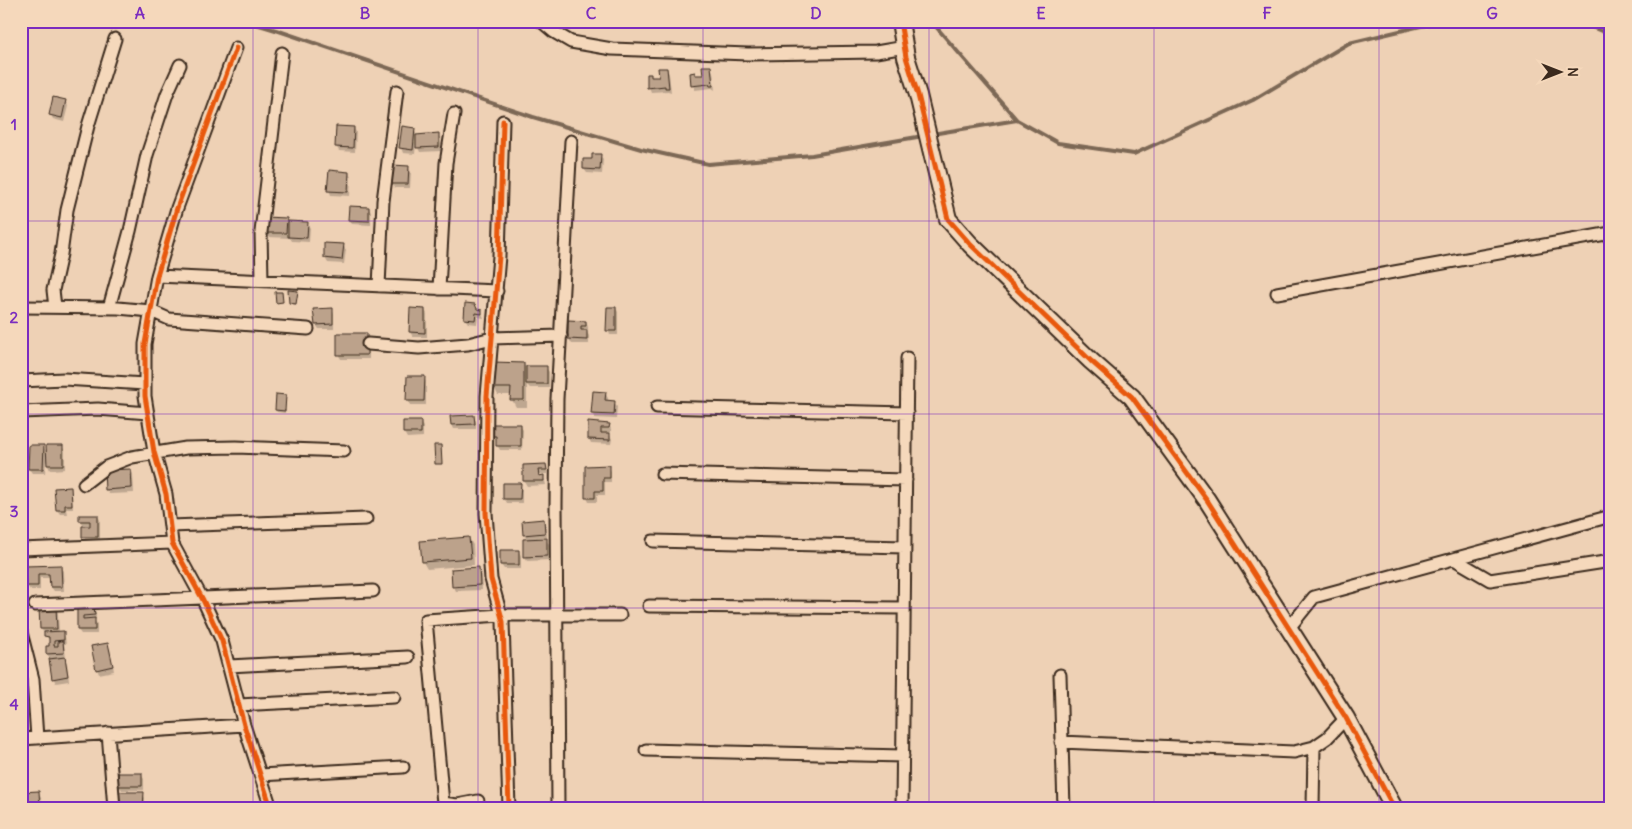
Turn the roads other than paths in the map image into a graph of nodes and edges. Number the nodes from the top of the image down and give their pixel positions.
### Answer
1 (541, 21) edge
2 (900, 21) edge
3 (1607, 21) edge
4 (1611, 23) edge
5 (115, 39) dead end
6 (905, 47) junction
7 (236, 48) dead end
8 (282, 52) dead end
9 (180, 65) dead end
10 (397, 91) dead end
11 (454, 114) dead end
12 (503, 121) dead end
13 (571, 141) dead end
14 (1611, 233) edge
15 (157, 276) junction
16 (262, 280) junction
17 (379, 286) junction
18 (440, 289) junction
19 (496, 292) junction
20 (1277, 293) dead end
21 (21, 307) edge
22 (55, 307) junction
23 (109, 308) junction
24 (151, 311) junction
25 (308, 329) dead end
26 (560, 336) junction
27 (492, 338) junction
28 (368, 344) dead end
29 (907, 358) dead end
30 (21, 381) edge
31 (145, 384) junction
32 (657, 407) dead end
33 (21, 412) edge
34 (148, 413) junction
35 (907, 413) junction
36 (344, 451) dead end
37 (154, 452) junction
38 (662, 474) dead end
39 (906, 480) junction
40 (84, 484) dead end
41 (1611, 516) edge
42 (366, 519) dead end
43 (170, 526) junction
44 (653, 541) dead end
45 (172, 543) junction
46 (905, 547) junction
47 (21, 549) edge
48 (1454, 559) junction
49 (1611, 561) edge
50 (373, 592) dead end
51 (204, 600) junction
52 (35, 605) dead end
53 (649, 606) dead end
54 (904, 608) junction
55 (501, 615) junction
56 (556, 615) junction
57 (620, 615) dead end
58 (1289, 628) junction
59 (21, 632) edge
60 (408, 657) dead end
61 (229, 666) junction
62 (1060, 675) dead end
63 (394, 696) dead end
64 (239, 705) junction
65 (1346, 718) junction
66 (244, 725) junction
67 (108, 733) junction
68 (37, 738) junction
69 (21, 739) edge
70 (1061, 742) junction
71 (1314, 747) junction
72 (646, 750) dead end
73 (903, 756) junction
74 (403, 767) dead end
75 (260, 775) junction
76 (114, 808) edge
77 (271, 808) edge
78 (478, 808) edge
79 (509, 808) edge
80 (558, 808) edge
81 (902, 808) edge
82 (1064, 808) edge
83 (1313, 808) edge
84 (1394, 808) edge

1 - 6 street
2 - 6 street
3 - 4 street
5 - 22 street
6 - 58 street
7 - 15 street
8 - 16 street
9 - 23 street
10 - 17 street
11 - 18 street
12 - 19 street
13 - 26 street
14 - 20 street
15 - 16 street
15 - 24 street
16 - 17 street
17 - 18 street
18 - 19 street
19 - 27 street
21 - 22 street
22 - 23 street
23 - 24 street
24 - 25 street
24 - 31 street
26 - 27 street
26 - 56 street
27 - 28 street
27 - 55 street
29 - 35 street
30 - 31 street
31 - 34 street
32 - 35 street
33 - 34 street
34 - 37 street
35 - 39 street
36 - 37 street
37 - 40 street
37 - 43 street
38 - 39 street
39 - 46 street
41 - 48 street
42 - 43 street
43 - 45 street
44 - 46 street
45 - 47 street
45 - 51 street
46 - 54 street
48 - 49 street
48 - 58 street
50 - 51 street
51 - 52 street
51 - 61 street
53 - 54 street
54 - 73 street
55 - 56 street
55 - 78 street
55 - 79 street
56 - 57 street
56 - 80 street
58 - 65 street
59 - 68 street
60 - 61 street
61 - 64 street
62 - 70 street
63 - 64 street
64 - 66 street
65 - 71 street
65 - 84 street
66 - 67 street
66 - 75 street
67 - 68 street
67 - 76 street
68 - 69 street
70 - 71 street
70 - 82 street
71 - 83 street
72 - 73 street
73 - 81 street
74 - 75 street
75 - 77 street

